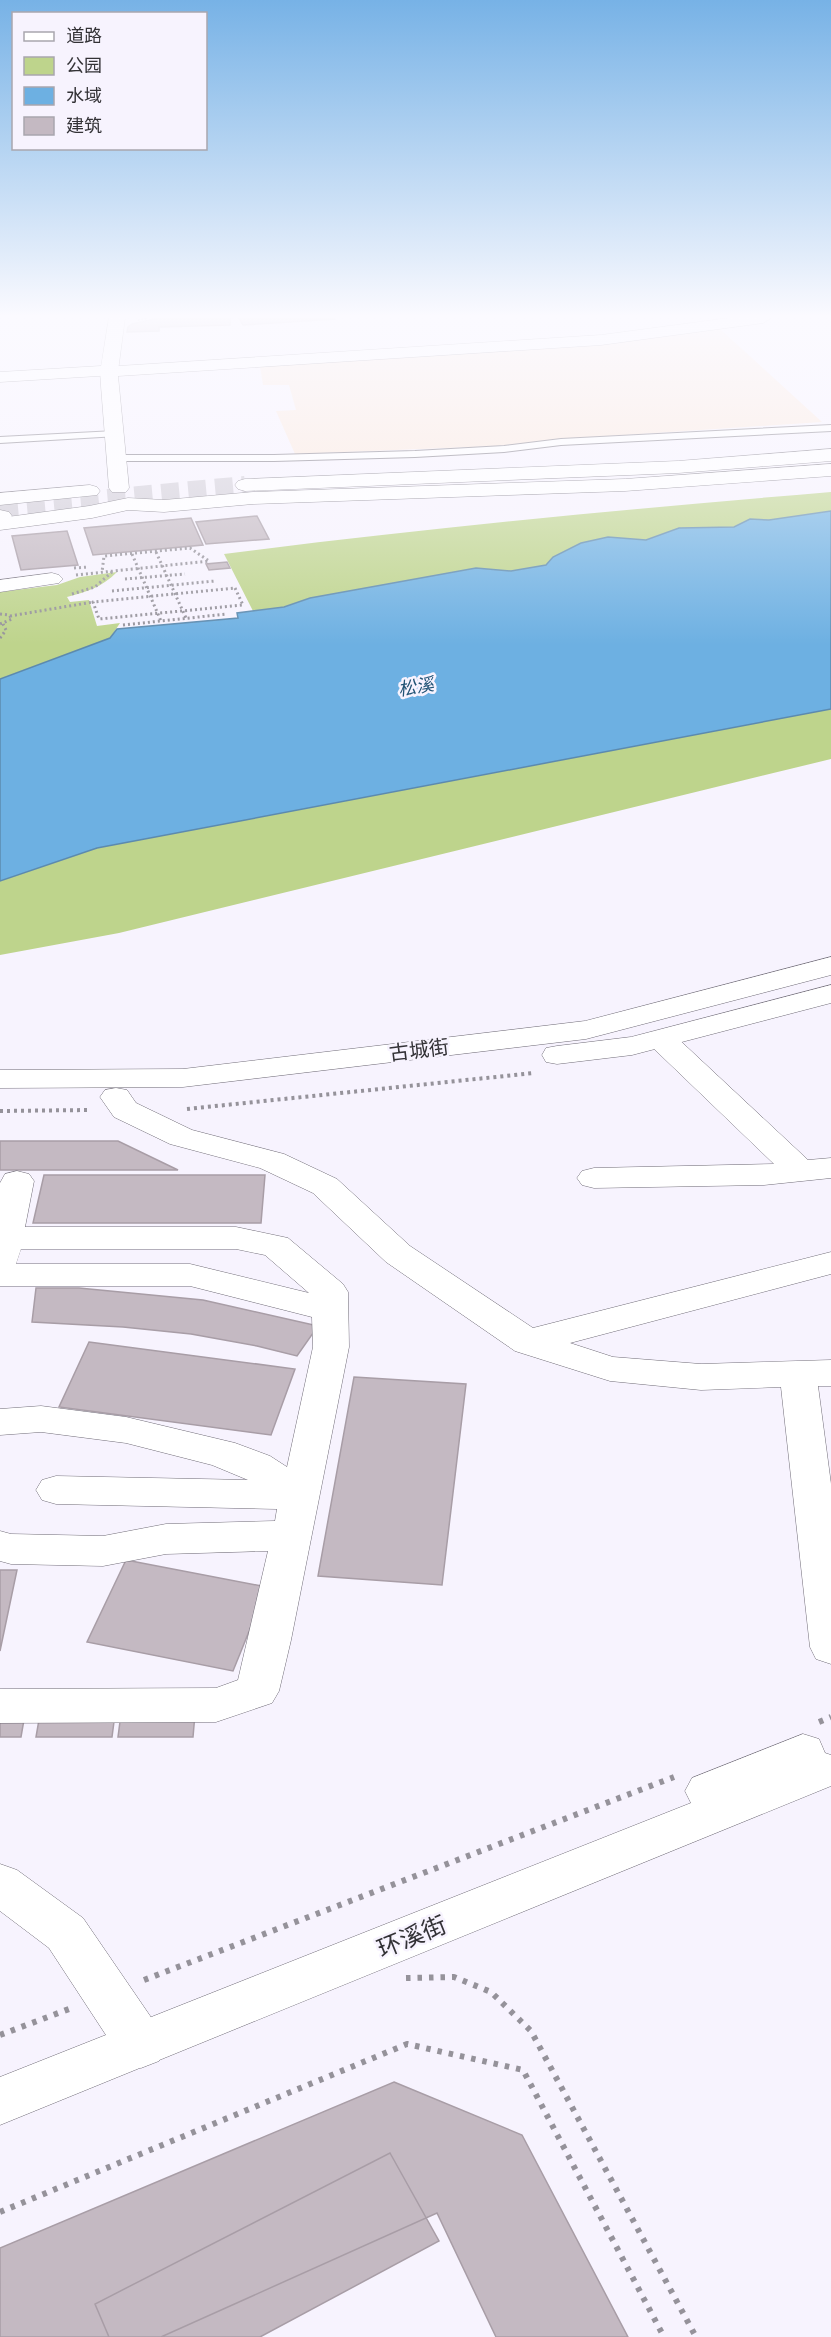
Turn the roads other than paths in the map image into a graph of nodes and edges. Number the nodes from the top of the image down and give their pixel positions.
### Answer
1 (114, 427) edge
2 (831, 428) edge
3 (115, 434) junction
4 (0, 440) edge
5 (831, 448) edge
6 (831, 455) edge
7 (119, 458) junction
8 (831, 463) edge
9 (831, 470) edge
10 (195, 482) dead end
11 (152, 485) dead end
12 (240, 485) junction
13 (30, 496) junction
14 (122, 497) junction
15 (205, 503) junction
16 (1, 514) edge
17 (39, 518) junction
18 (52, 579) dead end
19 (0, 586) edge
20 (831, 966) edge
21 (831, 994) edge
22 (660, 1039) junction
23 (0, 1079) edge
24 (0, 1098) edge
25 (121, 1103) junction
26 (815, 1169) edge
27 (594, 1178) dead end
28 (17, 1181) dead end
29 (195, 1238) junction
30 (2, 1256) edge
31 (831, 1263) edge
32 (190, 1275) junction
33 (330, 1310) junction
34 (528, 1342) junction
35 (814, 1374) edge
36 (0, 1422) edge
37 (56, 1490) dead end
38 (300, 1496) junction
39 (292, 1535) junction
40 (0, 1546) edge
41 (828, 1595) edge
42 (831, 1647) edge
43 (0, 1706) edge
44 (818, 1740) edge
45 (0, 1884) edge
46 (126, 2021) junction
47 (0, 2076) edge
48 (0, 2101) edge

1 - 3 street
2 - 7 lane
3 - 4 lane
3 - 7 street
5 - 12 street
6 - 12 street
7 - 14 street
8 - 12 street
9 - 15 street
10 - 15 street
11 - 14 street
13 - 14 street
13 - 16 street
13 - 17 street
14 - 15 street
14 - 17 street
16 - 17 street
18 - 19 street
20 - 23 street, 古城街
21 - 22 street, 古城街
22 - 25 street, 古城街
22 - 26 street
24 - 25 street, 古城街
25 - 34 street
26 - 27 street
28 - 30 street
29 - 30 street
29 - 32 street
29 - 33 street
30 - 32 street
31 - 34 street
32 - 33 street
33 - 38 street
34 - 35 street
35 - 41 street
36 - 38 street
37 - 38 street
38 - 39 street
39 - 40 street
39 - 43 street
41 - 42 street
44 - 46 street, 环溪街
45 - 46 street
46 - 47 street, 环溪街
46 - 48 street, 环溪街

